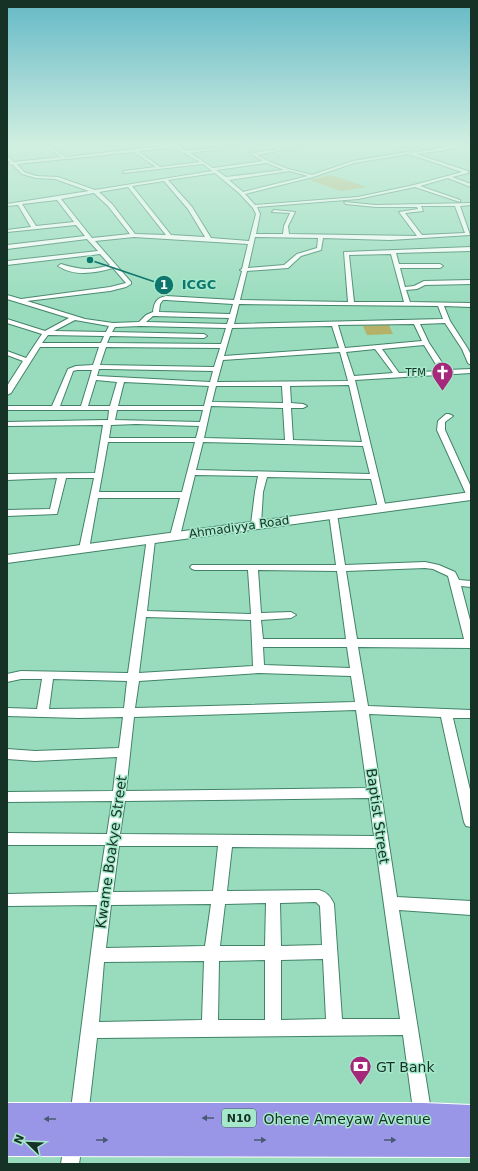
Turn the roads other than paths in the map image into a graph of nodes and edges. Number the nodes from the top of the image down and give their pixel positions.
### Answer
1 (58, 198) joint
2 (102, 198) edge
3 (139, 198) edge
4 (181, 198) edge
5 (246, 198) edge
6 (352, 198) edge
7 (450, 198) edge
8 (330, 201) junction
9 (416, 202) junction
10 (20, 204) junction
11 (457, 204) junction
12 (469, 204) edge
13 (7, 205) edge
14 (256, 208) junction
15 (79, 223) junction
16 (34, 228) junction
17 (7, 231) edge
18 (469, 232) edge
19 (134, 235) junction
20 (253, 235) junction
21 (286, 235) junction
22 (169, 236) junction
23 (321, 236) junction
24 (420, 236) junction
25 (90, 239) junction
26 (210, 239) junction
27 (252, 243) junction
28 (7, 247) edge
29 (471, 250) edge
30 (100, 252) junction
31 (393, 252) junction
32 (7, 263) edge
33 (61, 266) dead end
34 (114, 266) junction
35 (397, 266) junction
36 (440, 266) dead end
37 (243, 270) junction
38 (471, 282) edge
39 (403, 289) junction
40 (7, 297) edge
41 (18, 300) junction
42 (237, 302) junction
43 (351, 304) junction
44 (407, 304) junction
45 (440, 304) junction
46 (471, 305) edge
47 (156, 314) junction
48 (233, 316) junction
49 (74, 318) junction
50 (7, 321) edge
51 (446, 321) junction
52 (416, 322) junction
53 (141, 324) junction
54 (113, 325) junction
55 (335, 325) junction
56 (230, 326) junction
57 (46, 333) junction
58 (108, 335) junction
59 (204, 336) dead end
60 (426, 343) junction
61 (37, 345) junction
62 (103, 346) junction
63 (224, 346) junction
64 (376, 347) junction
65 (342, 350) junction
66 (7, 352) edge
67 (221, 358) junction
68 (26, 360) junction
69 (471, 363) edge
70 (95, 367) junction
71 (217, 369) junction
72 (471, 371) edge
73 (445, 373) junction
74 (398, 376) junction
75 (94, 378) junction
76 (121, 380) junction
77 (352, 381) junction
78 (214, 384) junction
79 (286, 384) junction
80 (7, 393) edge
81 (209, 406) junction
82 (287, 406) junction
83 (302, 406) dead end
84 (114, 407) junction
85 (7, 408) edge
86 (55, 408) junction
87 (84, 408) junction
88 (449, 416) dead end
89 (109, 422) junction
90 (7, 424) edge
91 (204, 424) junction
92 (105, 440) junction
93 (200, 440) junction
94 (289, 443) junction
95 (366, 444) junction
96 (191, 472) junction
97 (263, 474) junction
98 (98, 476) junction
99 (7, 477) edge
100 (62, 477) junction
101 (375, 477) junction
102 (185, 494) junction
103 (95, 495) junction
104 (471, 496) edge
105 (382, 508) junction
106 (7, 513) edge
107 (333, 514) junction
108 (256, 524) junction
109 (175, 536) junction
110 (150, 540) junction
111 (84, 549) junction
112 (7, 559) edge
113 (195, 567) dead end
114 (253, 567) junction
115 (341, 568) junction
116 (455, 583) junction
117 (471, 584) edge
118 (141, 614) junction
119 (291, 615) dead end
120 (256, 616) junction
121 (258, 643) junction
122 (353, 643) junction
123 (471, 644) edge
124 (259, 669) junction
125 (357, 672) junction
126 (48, 675) junction
127 (133, 677) junction
128 (7, 678) edge
129 (362, 708) junction
130 (7, 712) edge
131 (42, 712) junction
132 (129, 712) junction
133 (446, 713) junction
134 (471, 714) edge
135 (124, 752) junction
136 (7, 754) edge
137 (374, 793) junction
138 (119, 795) junction
139 (7, 797) edge
140 (471, 822) edge
141 (7, 839) edge
142 (226, 840) junction
143 (112, 841) junction
144 (381, 842) junction
145 (273, 897) junction
146 (220, 898) junction
147 (105, 899) junction
148 (7, 900) edge
149 (391, 903) junction
150 (471, 908) edge
151 (273, 952) junction
152 (330, 952) junction
153 (212, 953) junction
154 (97, 955) junction
155 (410, 1027) junction
156 (210, 1028) junction
157 (273, 1028) junction
158 (335, 1028) junction
159 (90, 1030) junction
160 (7, 1119) edge
161 (424, 1119) junction
162 (471, 1121) edge
163 (7, 1140) edge
164 (74, 1141) edge
165 (471, 1141) edge

1 - 10 street
1 - 15 street
2 - 19 street
3 - 22 street
4 - 26 street
5 - 14 street
6 - 8 street
7 - 12 street
8 - 9 street
8 - 14 street
9 - 11 street
9 - 24 street
10 - 13 street
10 - 16 street
11 - 12 street
11 - 18 street
14 - 20 street
14 - 21 street
15 - 16 street
15 - 25 street
16 - 17 street
18 - 24 street
19 - 22 street
19 - 25 street
20 - 21 street
20 - 27 street
21 - 23 street
22 - 26 street
23 - 24 street
23 - 37 street
25 - 28 street
25 - 30 street
26 - 27 street
27 - 37 street
29 - 31 street
30 - 32 street
30 - 34 street
31 - 35 street
31 - 43 street
33 - 34 street
34 - 41 street
35 - 36 street
35 - 39 street
37 - 42 street
38 - 39 street
39 - 44 street
40 - 41 street
41 - 49 street
42 - 43 street
42 - 47 street
42 - 48 street
43 - 44 street
44 - 45 street
45 - 46 street
45 - 51 street
47 - 48 street
47 - 53 street
48 - 56 street
49 - 54 street
49 - 57 street
50 - 57 street
51 - 52 street
51 - 69 street
52 - 55 street
52 - 60 street
53 - 54 street
53 - 56 street
54 - 58 street
55 - 56 street
55 - 65 street
56 - 63 street
57 - 58 street
57 - 61 street
58 - 59 street
58 - 62 street
60 - 64 street
60 - 73 street
61 - 62 street
61 - 68 street
62 - 63 street
62 - 70 street
63 - 67 street
64 - 65 street
64 - 74 street
65 - 67 street
65 - 77 street
66 - 68 street
67 - 71 street
68 - 80 street
70 - 71 street
70 - 75 street
70 - 86 street
71 - 78 street
72 - 73 street
73 - 74 street
74 - 77 street
75 - 76 street
75 - 87 street
76 - 78 street
76 - 84 street
77 - 79 street
77 - 95 street
78 - 79 street
78 - 81 street
79 - 82 street
81 - 82 street
81 - 84 street
81 - 91 street
82 - 83 street
82 - 94 street
84 - 87 street
84 - 89 street
85 - 86 street
86 - 87 street
88 - 104 street
89 - 90 street
89 - 91 street
89 - 92 street
91 - 93 street
92 - 93 street
92 - 98 street
93 - 94 street
93 - 96 street
94 - 95 street
95 - 101 street
96 - 97 street
96 - 102 street
97 - 101 street
97 - 108 street
98 - 100 street
98 - 103 street
99 - 100 street
100 - 106 street
101 - 105 street
102 - 103 street
102 - 109 street
103 - 111 street
104 - 105 street, Ahmadiyya Road
105 - 107 street, Ahmadiyya Road
107 - 108 street, Ahmadiyya Road
107 - 115 street, Baptist Street
108 - 109 street, Ahmadiyya Road
109 - 110 street, Ahmadiyya Road
110 - 111 street, Ahmadiyya Road
110 - 118 street, Kwame Boakye Street
111 - 112 street, Ahmadiyya Road
113 - 114 street
114 - 115 street
114 - 120 street
115 - 116 street
115 - 122 street, Baptist Street
116 - 117 street
116 - 123 street
118 - 120 street
118 - 127 street, Kwame Boakye Street
119 - 120 street
120 - 121 street
121 - 122 street
121 - 124 street
122 - 123 street
122 - 125 street, Baptist Street
124 - 125 street
124 - 127 street
125 - 129 street, Baptist Street
126 - 127 street
126 - 128 street
126 - 131 street
127 - 132 street, Kwame Boakye Street
129 - 132 street
129 - 133 street
129 - 137 street, Baptist Street
130 - 131 street
131 - 132 street
132 - 135 street, Kwame Boakye Street
133 - 134 street
133 - 140 street
135 - 136 street
135 - 138 street, Kwame Boakye Street
137 - 138 street
137 - 144 street, Baptist Street
138 - 139 street
138 - 143 street, Kwame Boakye Street
141 - 143 street
142 - 143 street
142 - 144 street
142 - 146 street
143 - 147 street, Kwame Boakye Street
144 - 149 street, Baptist Street
145 - 146 street
145 - 151 street
145 - 152 street
146 - 147 street
146 - 153 street
147 - 148 street
147 - 154 street, Kwame Boakye Street
149 - 150 street
149 - 155 street, Baptist Street
151 - 152 street
151 - 153 street
151 - 157 street
152 - 158 street
153 - 154 street
153 - 156 street
154 - 159 street, Kwame Boakye Street
155 - 158 street
155 - 161 street, Baptist Street
156 - 157 street
156 - 159 street
157 - 158 street
159 - 164 street, Kwame Boakye Street
164 -> 160 highway, Ohene Ameyaw Avenue / N10
161 - 162 highway, Ohene Ameyaw Avenue / N10
161 -> 164 highway, Ohene Ameyaw Avenue / N10
163 - 164 highway, Ohene Ameyaw Avenue / N10
164 -> 165 highway, Ohene Ameyaw Avenue / N10

